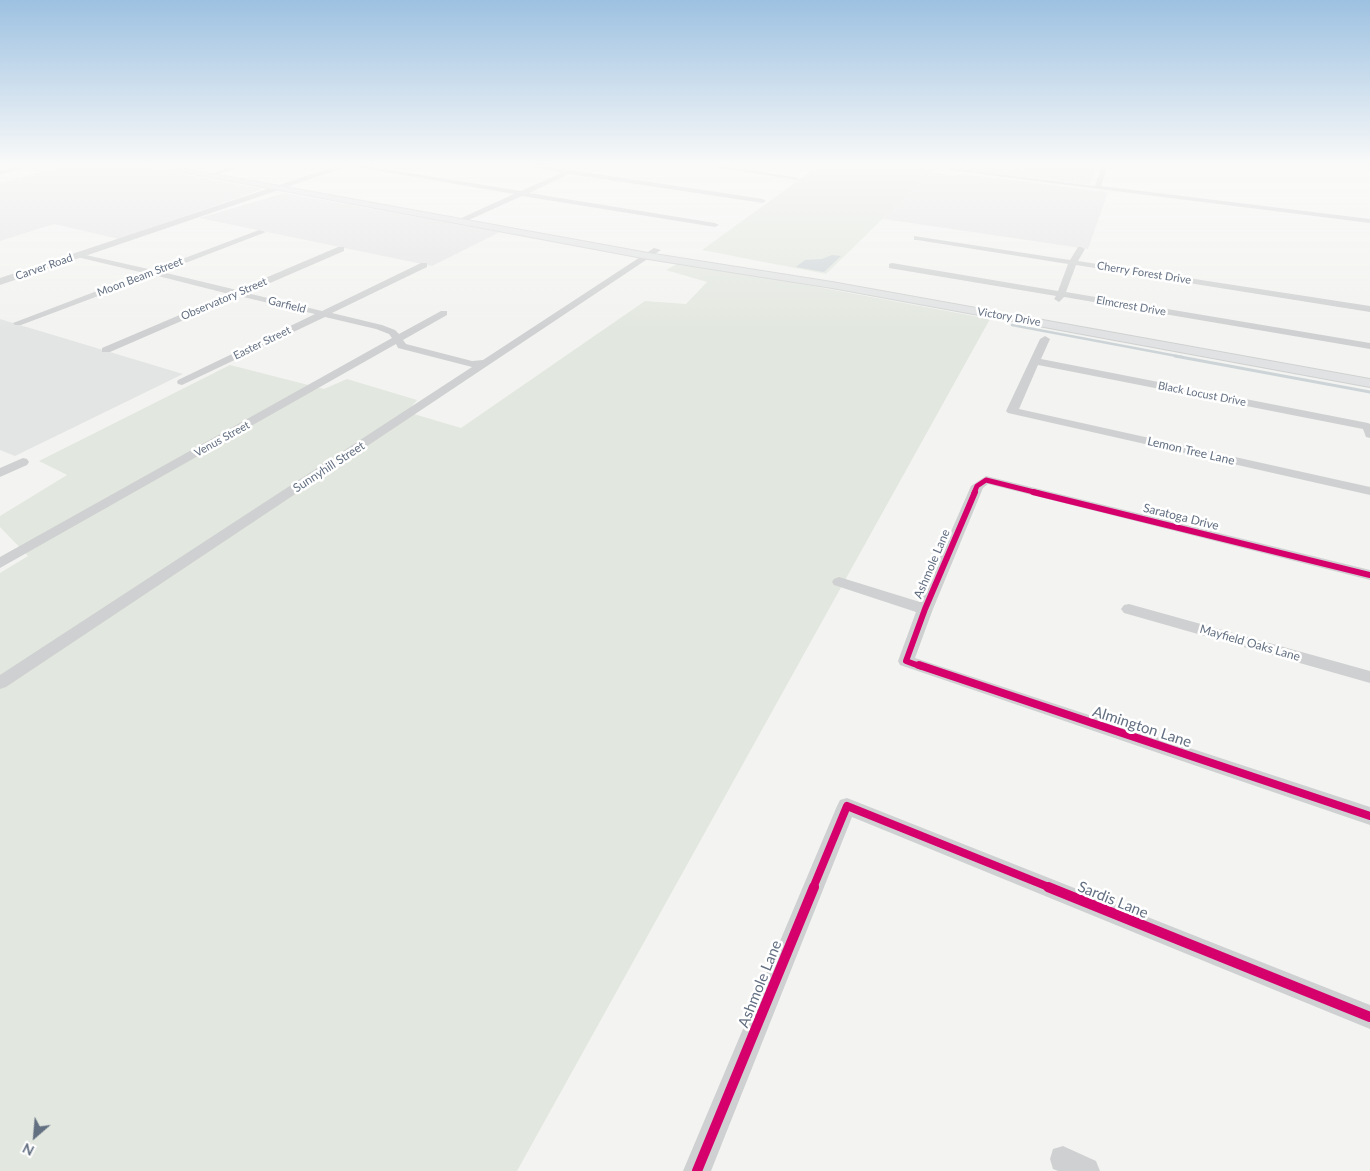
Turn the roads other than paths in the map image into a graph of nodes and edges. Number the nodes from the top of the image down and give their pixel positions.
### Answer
1 (183, 221) edge
2 (453, 221) edge
3 (463, 221) edge
4 (495, 221) edge
5 (689, 221) edge
6 (460, 222) junction
7 (715, 225) dead end
8 (262, 232) dead end
9 (918, 238) dead end
10 (341, 248) dead end
11 (1081, 249) dead end
12 (653, 253) junction
13 (80, 255) junction
14 (1073, 262) junction
15 (424, 265) dead end
16 (892, 266) dead end
17 (154, 272) junction
18 (0, 282) edge
19 (238, 293) junction
20 (1059, 296) junction
21 (1370, 309) edge
22 (444, 313) dead end
23 (321, 314) junction
24 (18, 323) dead end
25 (1045, 339) dead end
26 (398, 340) junction
27 (1370, 346) edge
28 (106, 350) dead end
29 (1035, 361) junction
30 (486, 363) junction
31 (1307, 367) junction
32 (1370, 373) edge
33 (182, 382) dead end
34 (1370, 383) edge
35 (1369, 431) edge
36 (23, 462) dead end
37 (0, 473) edge
38 (986, 480) joint
39 (1370, 491) edge
40 (0, 563) edge
41 (1370, 575) edge
42 (839, 582) dead end
43 (925, 609) junction
44 (1129, 609) dead end
45 (906, 661) joint
46 (1370, 677) edge
47 (0, 683) edge
48 (847, 806) joint
49 (1370, 816) edge
50 (1370, 1016) edge
51 (697, 1171) edge

1 - 13 street, Carver Road
2 - 6 main road
3 - 6 street
4 - 12 main road
5 - 7 street
6 - 12 main road
8 - 17 street, Moon Beam Street
9 - 14 street, Cherry Forest Drive
10 - 19 street, Observatory Street
11 - 14 street
12 - 30 street, Sunnyhill Street
12 - 31 main road, Victory Drive
13 - 17 street, Garfield
13 - 18 street, Carver Road
14 - 20 street
14 - 21 street, Cherry Forest Drive
15 - 23 street, Easter Street
16 - 20 street, Elmcrest Drive
17 - 19 street, Garfield
17 - 24 street, Moon Beam Street
19 - 23 street, Garfield
19 - 28 street, Observatory Street
20 - 27 street, Elmcrest Drive
22 - 26 street, Venus Street
23 - 26 street, Garfield
23 - 33 street, Easter Street
25 - 29 street
26 - 30 street, Garfield
26 - 40 street, Venus Street
29 - 35 street, Black Locust Drive
29 - 39 street, Lemon Tree Lane
30 - 47 street, Sunnyhill Street
31 - 32 main road, Victory Drive
31 - 34 main road, Victory Drive
36 - 37 street
38 - 41 street, Saratoga Drive
38 - 43 street, Ashmole Lane
42 - 43 street
43 - 45 street, Ashmole Lane
44 - 46 street, Mayfield Oaks Lane
45 - 49 street, Almington Lane
48 - 50 street, Sardis Lane
48 - 51 street, Ashmole Lane

